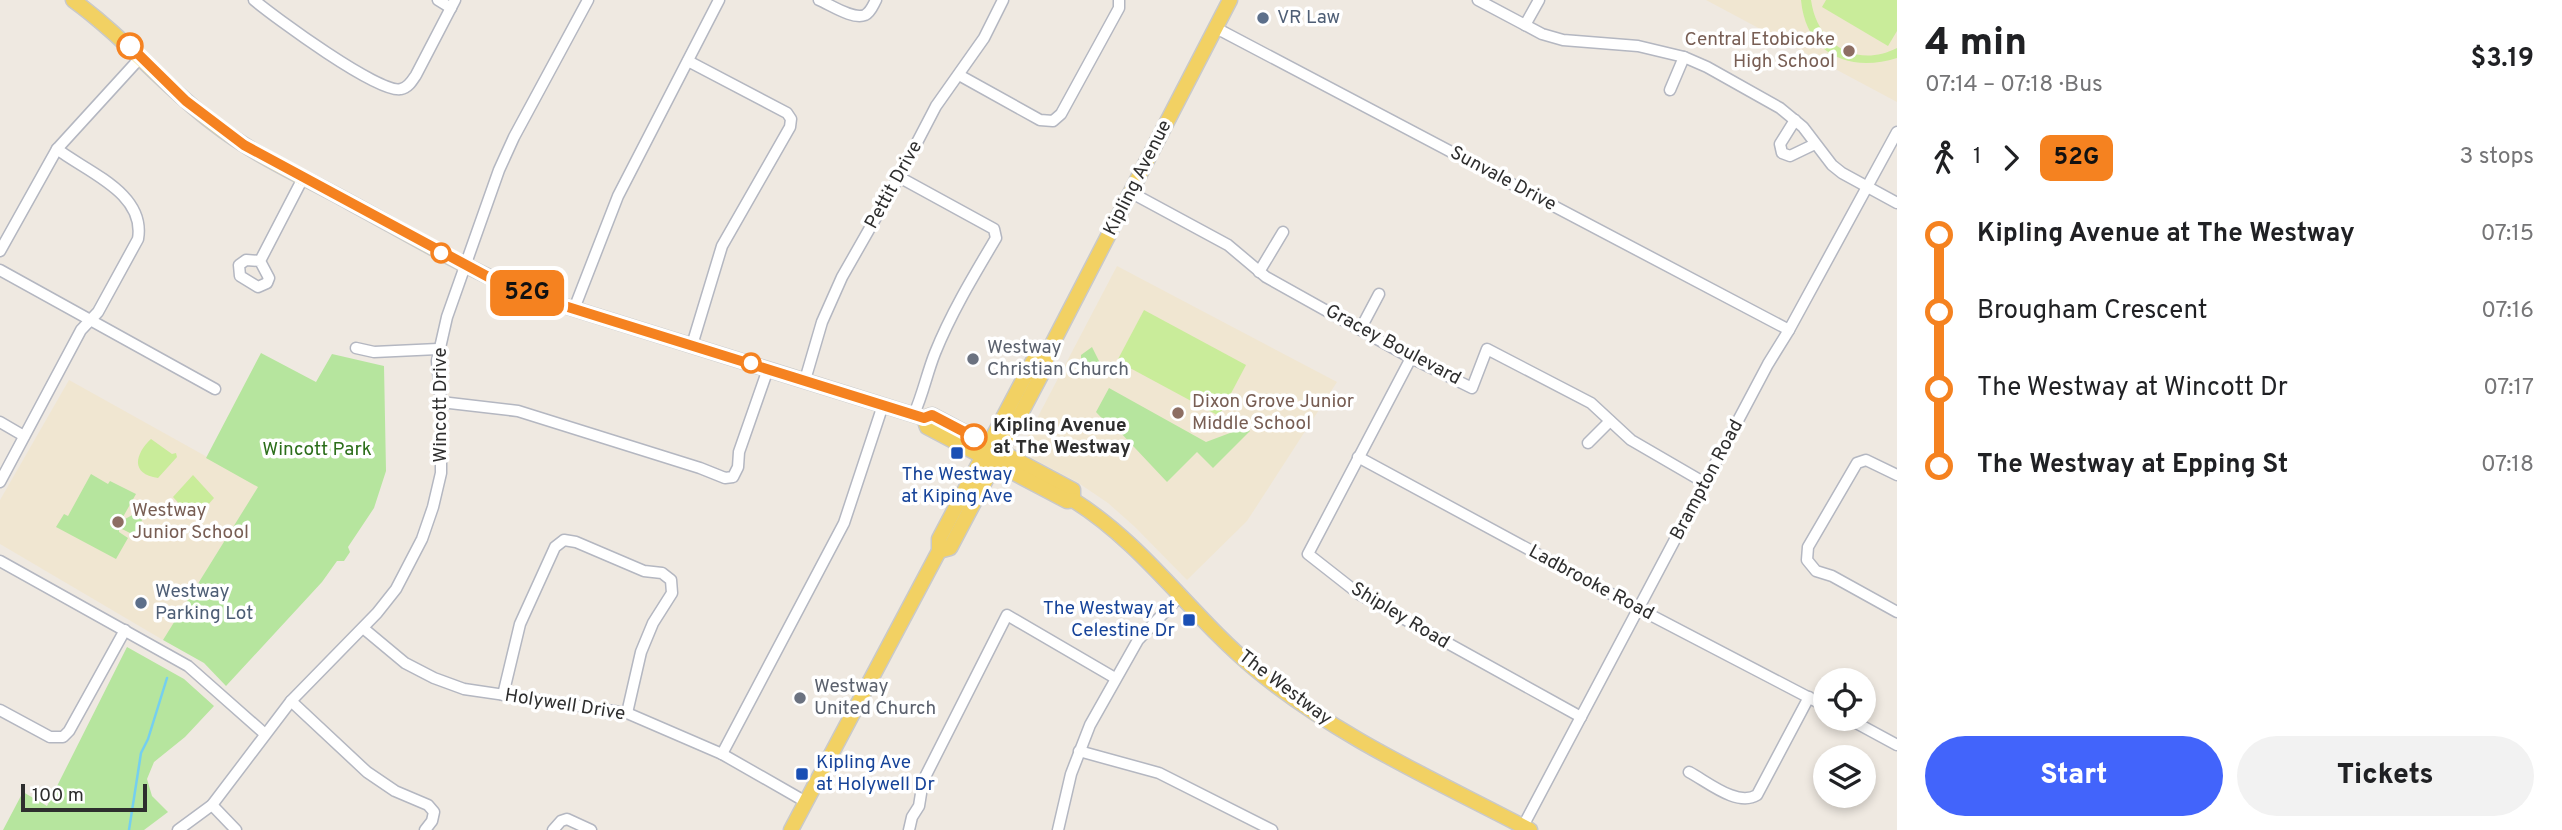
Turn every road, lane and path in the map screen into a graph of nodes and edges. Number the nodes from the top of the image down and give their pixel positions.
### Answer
1 (73, 0) edge
2 (254, 0) edge
3 (438, 0) edge
4 (588, 0) edge
5 (719, 0) edge
6 (819, 0) edge
7 (876, 0) edge
8 (1003, 0) edge
9 (1119, 0) edge
10 (1230, 0) edge
11 (1478, 0) edge
12 (1539, 0) edge
13 (453, 4) edge
14 (1525, 25) junction
15 (1216, 28) junction
16 (141, 57) junction
17 (1684, 57) junction
18 (688, 61) junction
19 (959, 75) junction
20 (1670, 90) dead end
21 (1795, 120) junction
22 (1897, 132) edge
23 (1815, 144) junction
24 (57, 149) junction
25 (899, 177) junction
26 (303, 178) junction
27 (1867, 187) junction
28 (1130, 192) junction
29 (1897, 203) edge
30 (1283, 232) dead end
31 (0, 251) edge
32 (260, 261) dead end
33 (466, 265) junction
34 (0, 270) edge
35 (1259, 272) junction
36 (1379, 294) dead end
37 (575, 309) junction
38 (91, 320) junction
39 (1361, 328) junction
40 (1789, 330) junction
41 (692, 345) junction
42 (356, 348) dead end
43 (438, 349) junction
44 (1411, 358) junction
45 (768, 369) junction
46 (805, 380) junction
47 (215, 388) dead end
48 (441, 402) junction
49 (884, 405) junction
50 (919, 416) junction
51 (1610, 421) junction
52 (0, 422) edge
53 (24, 436) junction
54 (1588, 443) dead end
55 (992, 454) junction
56 (1358, 457) junction
57 (1897, 475) edge
58 (0, 482) edge
59 (1705, 483) junction
60 (0, 561) edge
61 (1180, 596) junction
62 (1639, 609) junction
63 (1897, 612) edge
64 (363, 628) junction
65 (125, 630) junction
66 (1115, 678) junction
67 (503, 695) junction
68 (1809, 697) junction
69 (1813, 699) edge
70 (291, 701) junction
71 (0, 710) edge
72 (627, 713) junction
73 (1581, 716) junction
74 (1871, 731) edge
75 (265, 734) junction
76 (1897, 745) edge
77 (1079, 751) junction
78 (722, 754) junction
79 (1689, 772) dead end
80 (806, 802) junction
81 (212, 805) junction
82 (1525, 829) edge
83 (178, 830) edge
84 (236, 830) edge
85 (425, 830) edge
86 (553, 830) edge
87 (591, 830) edge
88 (791, 830) edge
89 (909, 830) edge
90 (1058, 830) edge
91 (1272, 830) edge

1 - 16 main road, The Westway
2 - 13 street
3 - 13 street
4 - 33 street, Wincott Drive
5 - 18 street
6 - 7 street
8 - 19 street, Pettit Drive
9 - 19 street
10 - 15 main road, Kipling Avenue
11 - 14 street
12 - 14 street
14 - 17 street
15 - 28 main road, Kipling Avenue
15 - 40 street, Sunvale Drive
16 - 24 street
16 - 26 main road, The Westway
17 - 20 street
17 - 21 street
18 - 37 street
18 - 41 street
19 - 25 street, Pettit Drive
21 - 23 street
21 - 23 street
22 - 27 street, Brampton Road
23 - 27 street
24 - 31 street
24 - 38 street
25 - 46 street, Pettit Drive
25 - 50 street
26 - 32 street
26 - 33 main road, The Westway
27 - 29 street
27 - 40 street, Brampton Road
28 - 35 street, Gracey Boulevard
28 - 55 main road, Kipling Avenue
30 - 35 street
33 - 37 main road, The Westway
33 - 43 street, Wincott Drive
34 - 38 street
35 - 39 street, Gracey Boulevard
36 - 39 street
37 - 41 main road, The Westway
38 - 47 street
38 - 53 street
39 - 44 street, Gracey Boulevard
40 - 59 street, Brampton Road
41 - 45 main road, The Westway
42 - 43 street
43 - 48 street, Wincott Drive
44 - 51 street, Gracey Boulevard
44 - 56 street, Shipley Road
45 - 46 main road, The Westway
45 - 48 street
46 - 49 main road, The Westway
48 - 64 street, Wincott Drive
49 - 50 main road, The Westway
49 - 78 street
50 - 55 main road, The Westway
51 - 54 street
51 - 59 street, Gracey Boulevard
52 - 53 street
53 - 58 street
55 - 61 main road, The Westway
55 - 80 main road, Kipling Avenue
56 - 62 street, Ladbrooke Road
56 - 73 street, Shipley Road
57 - 63 street
59 - 62 street, Brampton Road
60 - 65 street
61 - 66 street
61 - 82 main road, The Westway
62 - 68 street, Ladbrooke Road
62 - 73 street, Brampton Road
64 - 67 street, Holywell Drive
64 - 70 street, Wincott Drive
65 - 71 street
65 - 75 street
66 - 77 street
66 - 89 street
67 - 72 street, Holywell Drive
67 - 72 street
68 - 69 street, Ladbrooke Road
68 - 79 street
70 - 75 street, Wincott Drive
70 - 85 street
72 - 78 street, Holywell Drive
73 - 82 street, Brampton Road
74 - 76 street
75 - 81 street, Wincott Drive
77 - 90 street
77 - 91 street
78 - 80 street, Holywell Drive
80 - 88 main road, Kipling Avenue
81 - 83 street, Wincott Drive
81 - 84 street
86 - 87 street

